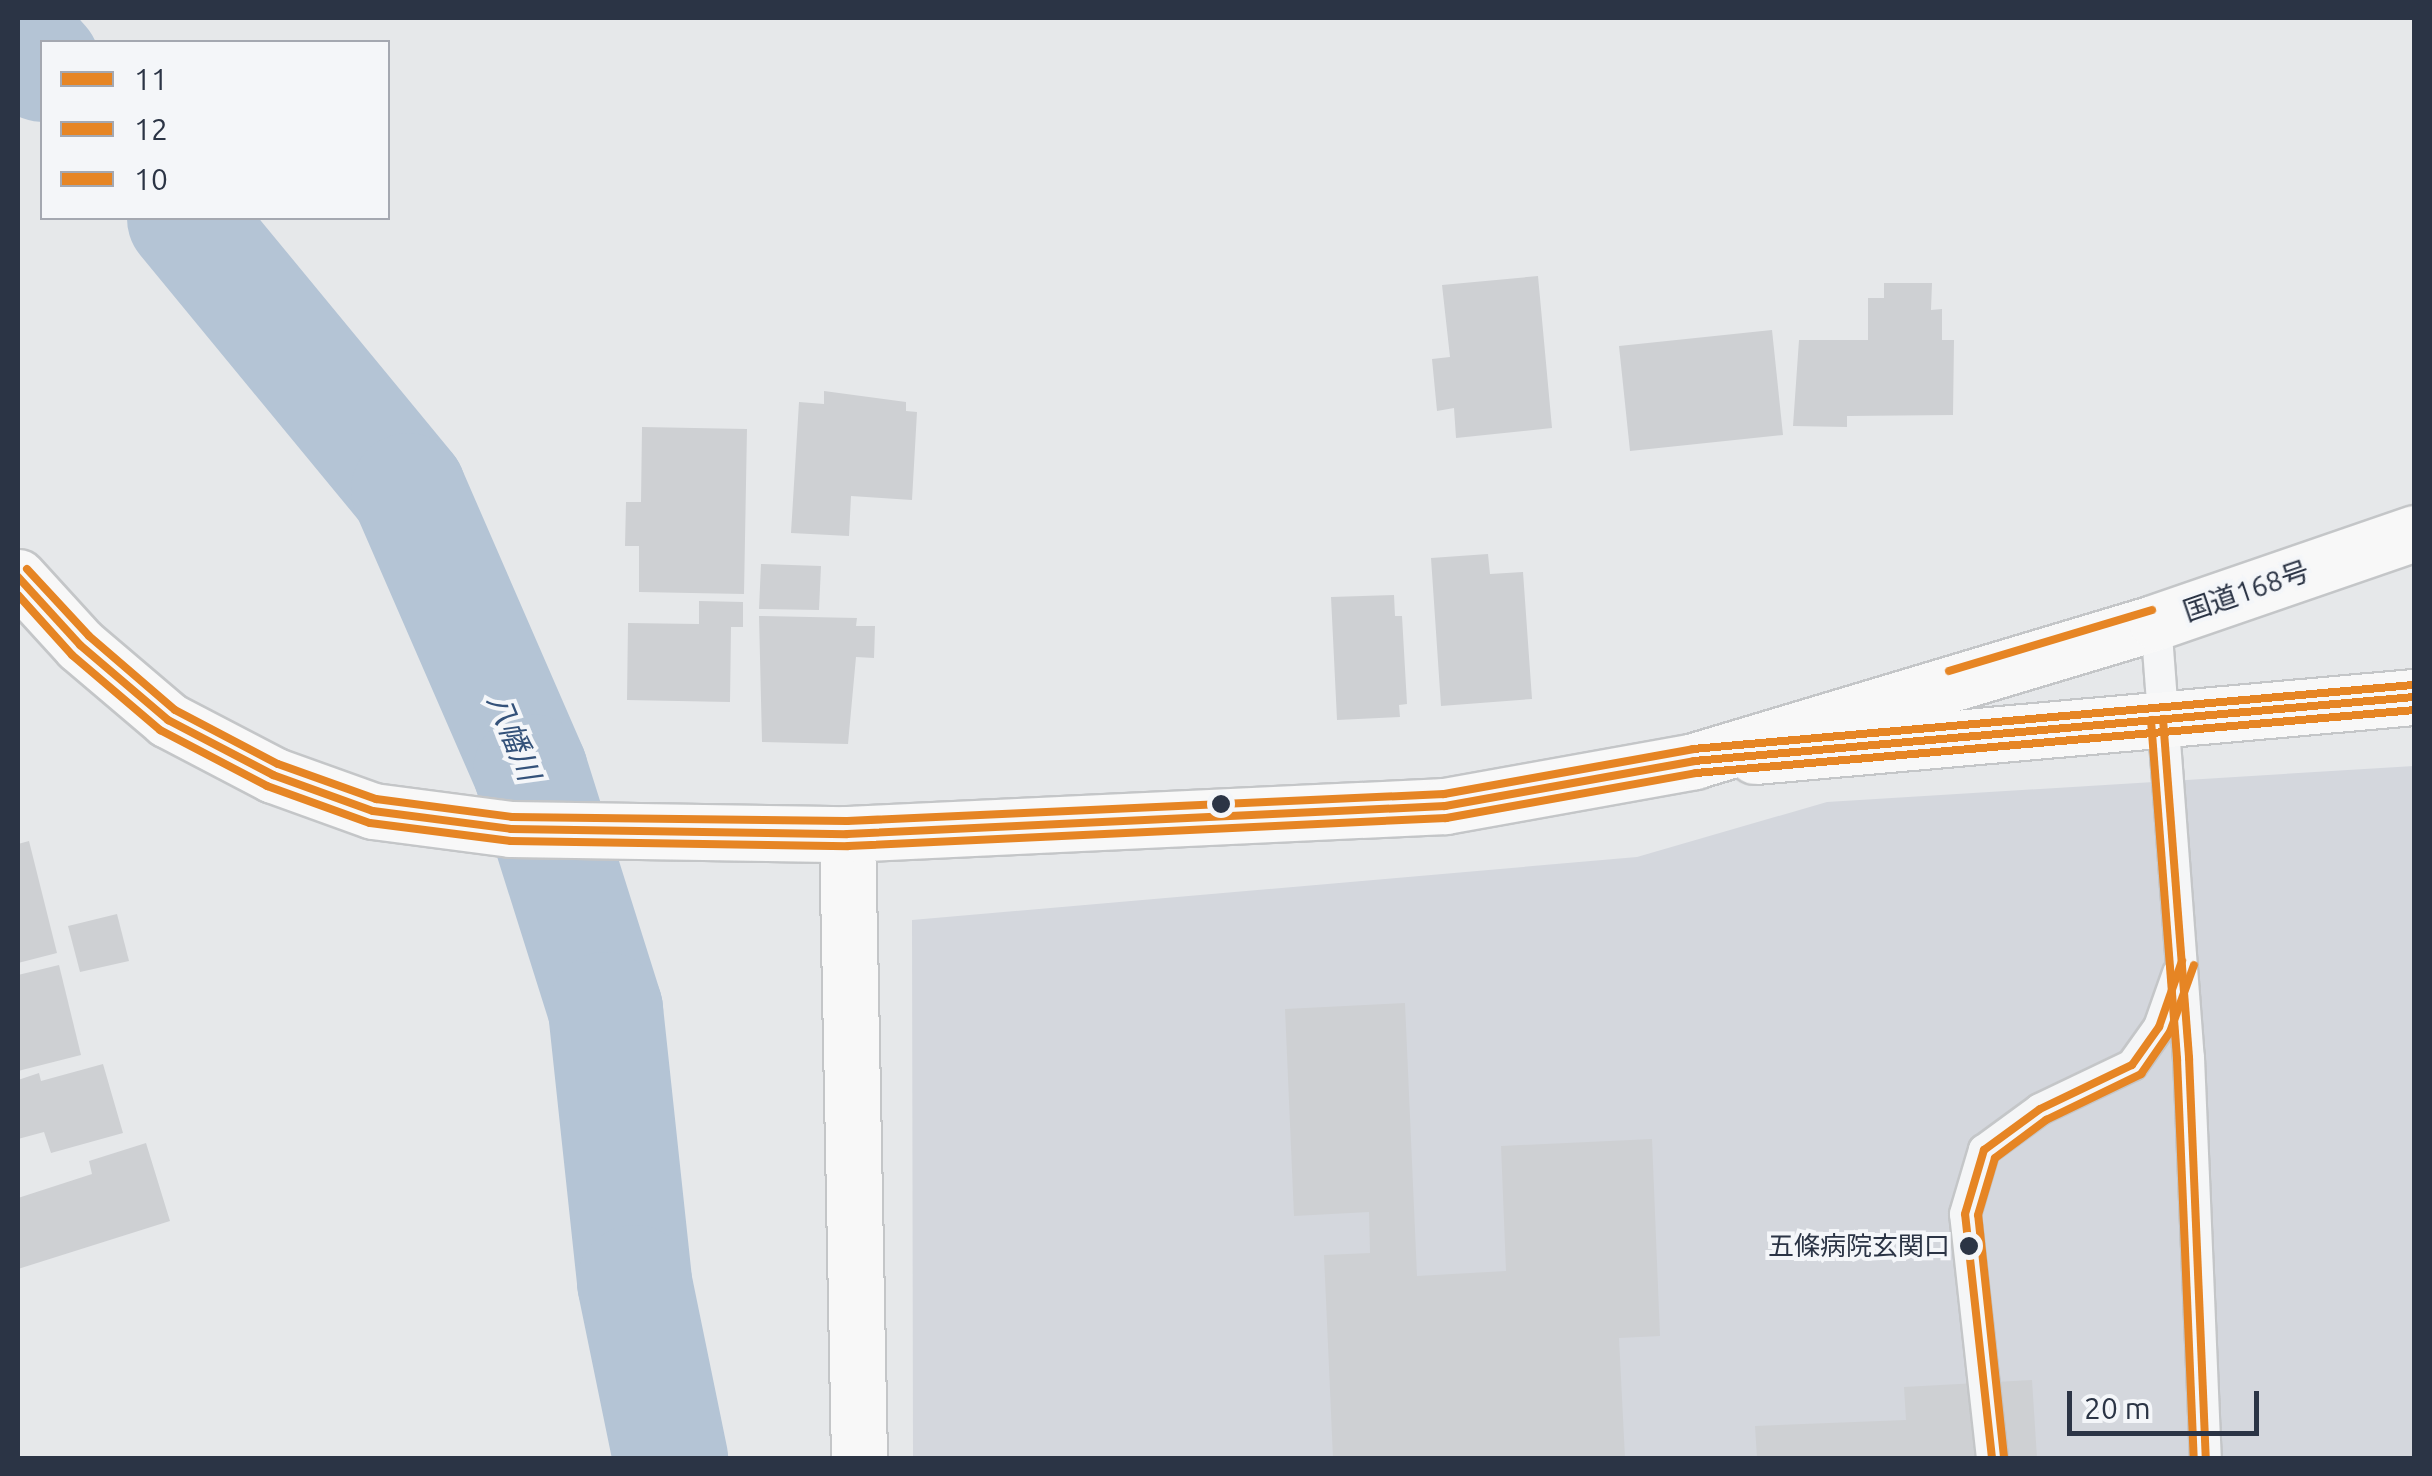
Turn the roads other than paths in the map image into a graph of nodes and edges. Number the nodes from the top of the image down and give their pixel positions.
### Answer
1 (2414, 532) edge
2 (18, 577) edge
3 (2156, 622) junction
4 (2414, 697) edge
5 (2163, 719) junction
6 (1694, 761) junction
7 (848, 834) junction
8 (2182, 961) junction
9 (859, 1458) edge
10 (1992, 1458) edge
11 (2206, 1458) edge

1 - 3 main road, 国道168号
2 - 7 main road, 国道168号
3 - 5 lane
3 - 6 main road, 国道168号
4 - 5 main road
5 - 6 main road
5 - 8 lane
6 - 7 main road, 国道168号
7 - 9 main road
8 - 10 lane
8 - 11 lane

